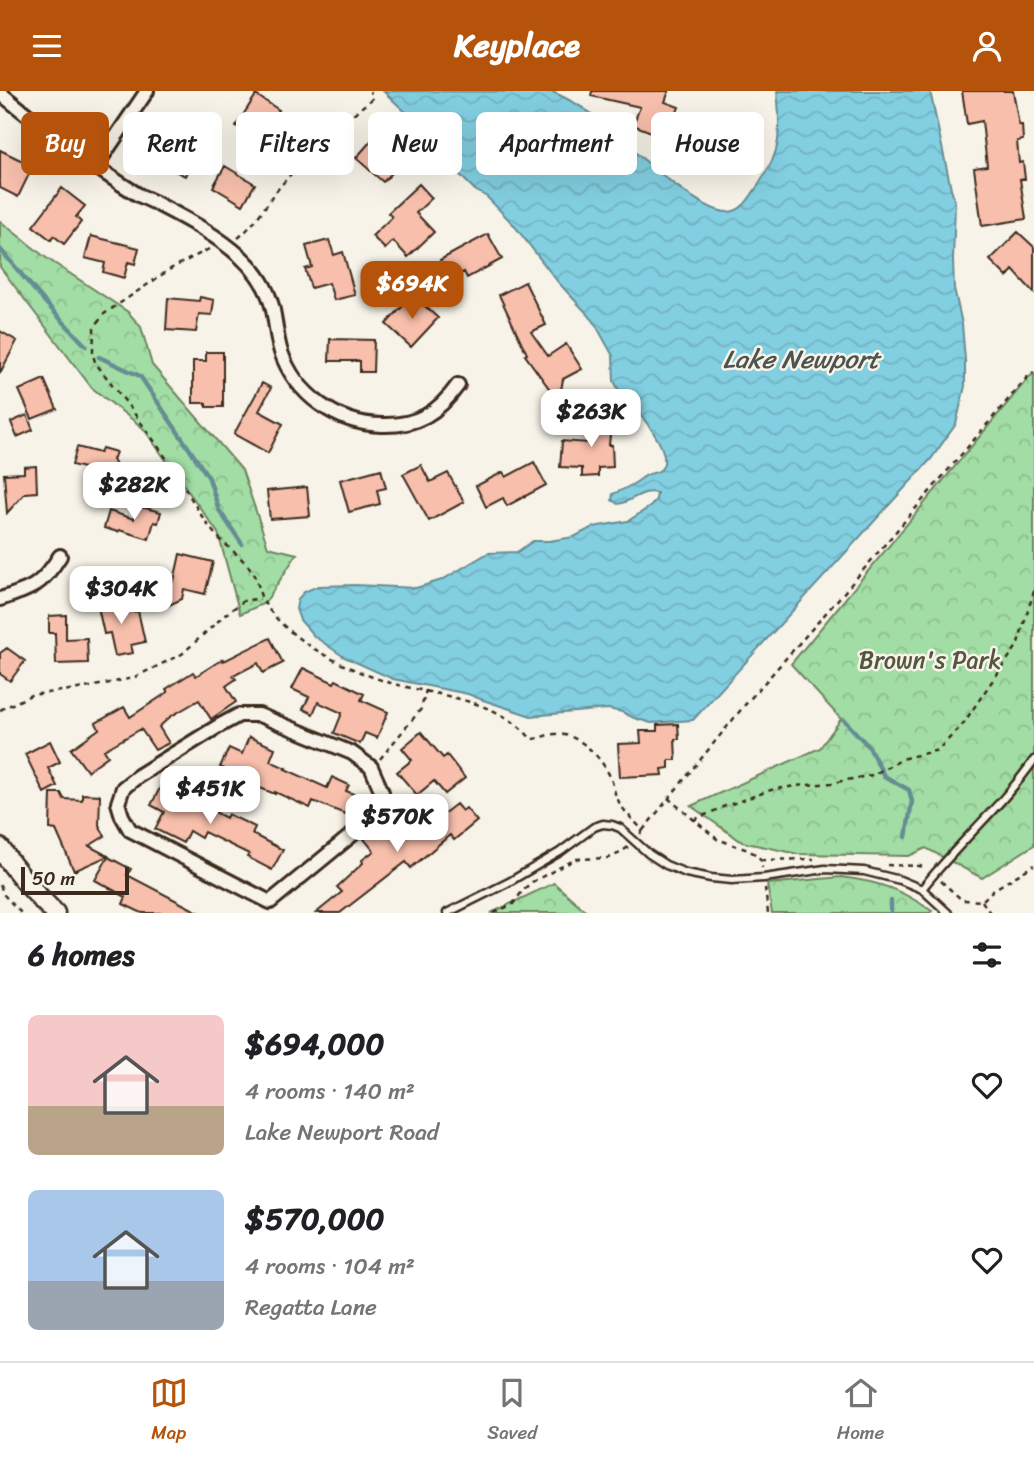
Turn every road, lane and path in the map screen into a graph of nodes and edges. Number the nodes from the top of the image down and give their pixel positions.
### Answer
1 (147, 91) edge
2 (370, 91) edge
3 (0, 93) edge
4 (25, 112) edge
5 (109, 147) edge
6 (109, 175) edge
7 (224, 243) junction
8 (1034, 372) edge
9 (458, 385) dead end
10 (60, 556) dead end
11 (1034, 591) edge
12 (0, 599) edge
13 (261, 599) junction
14 (426, 690) junction
15 (0, 710) edge
16 (1034, 760) edge
17 (371, 767) junction
18 (668, 798) junction
19 (694, 820) junction
20 (643, 830) junction
21 (634, 842) junction
22 (0, 848) edge
23 (1034, 865) edge
24 (764, 877) junction
25 (0, 884) edge
26 (922, 889) junction
27 (267, 908) edge
28 (21, 913) edge
29 (55, 913) edge
30 (447, 913) edge
31 (494, 913) edge
32 (768, 913) edge
33 (948, 913) edge
34 (990, 913) edge

1 - 5 street
2 - 7 path
3 - 4 street
6 - 7 street
7 - 9 street
7 - 13 path
8 - 18 path
10 - 12 street
11 - 19 path
13 - 14 path
13 - 15 path
14 - 17 path
14 - 20 path
16 - 26 lane
17 - 27 street
17 - 27 street
18 - 19 path
18 - 20 path
19 - 24 path
20 - 21 path
21 - 24 lane
21 - 30 lane
21 - 31 path
22 - 29 street
23 - 34 path
24 - 26 lane
24 - 32 path
25 - 28 path
26 - 33 lane

